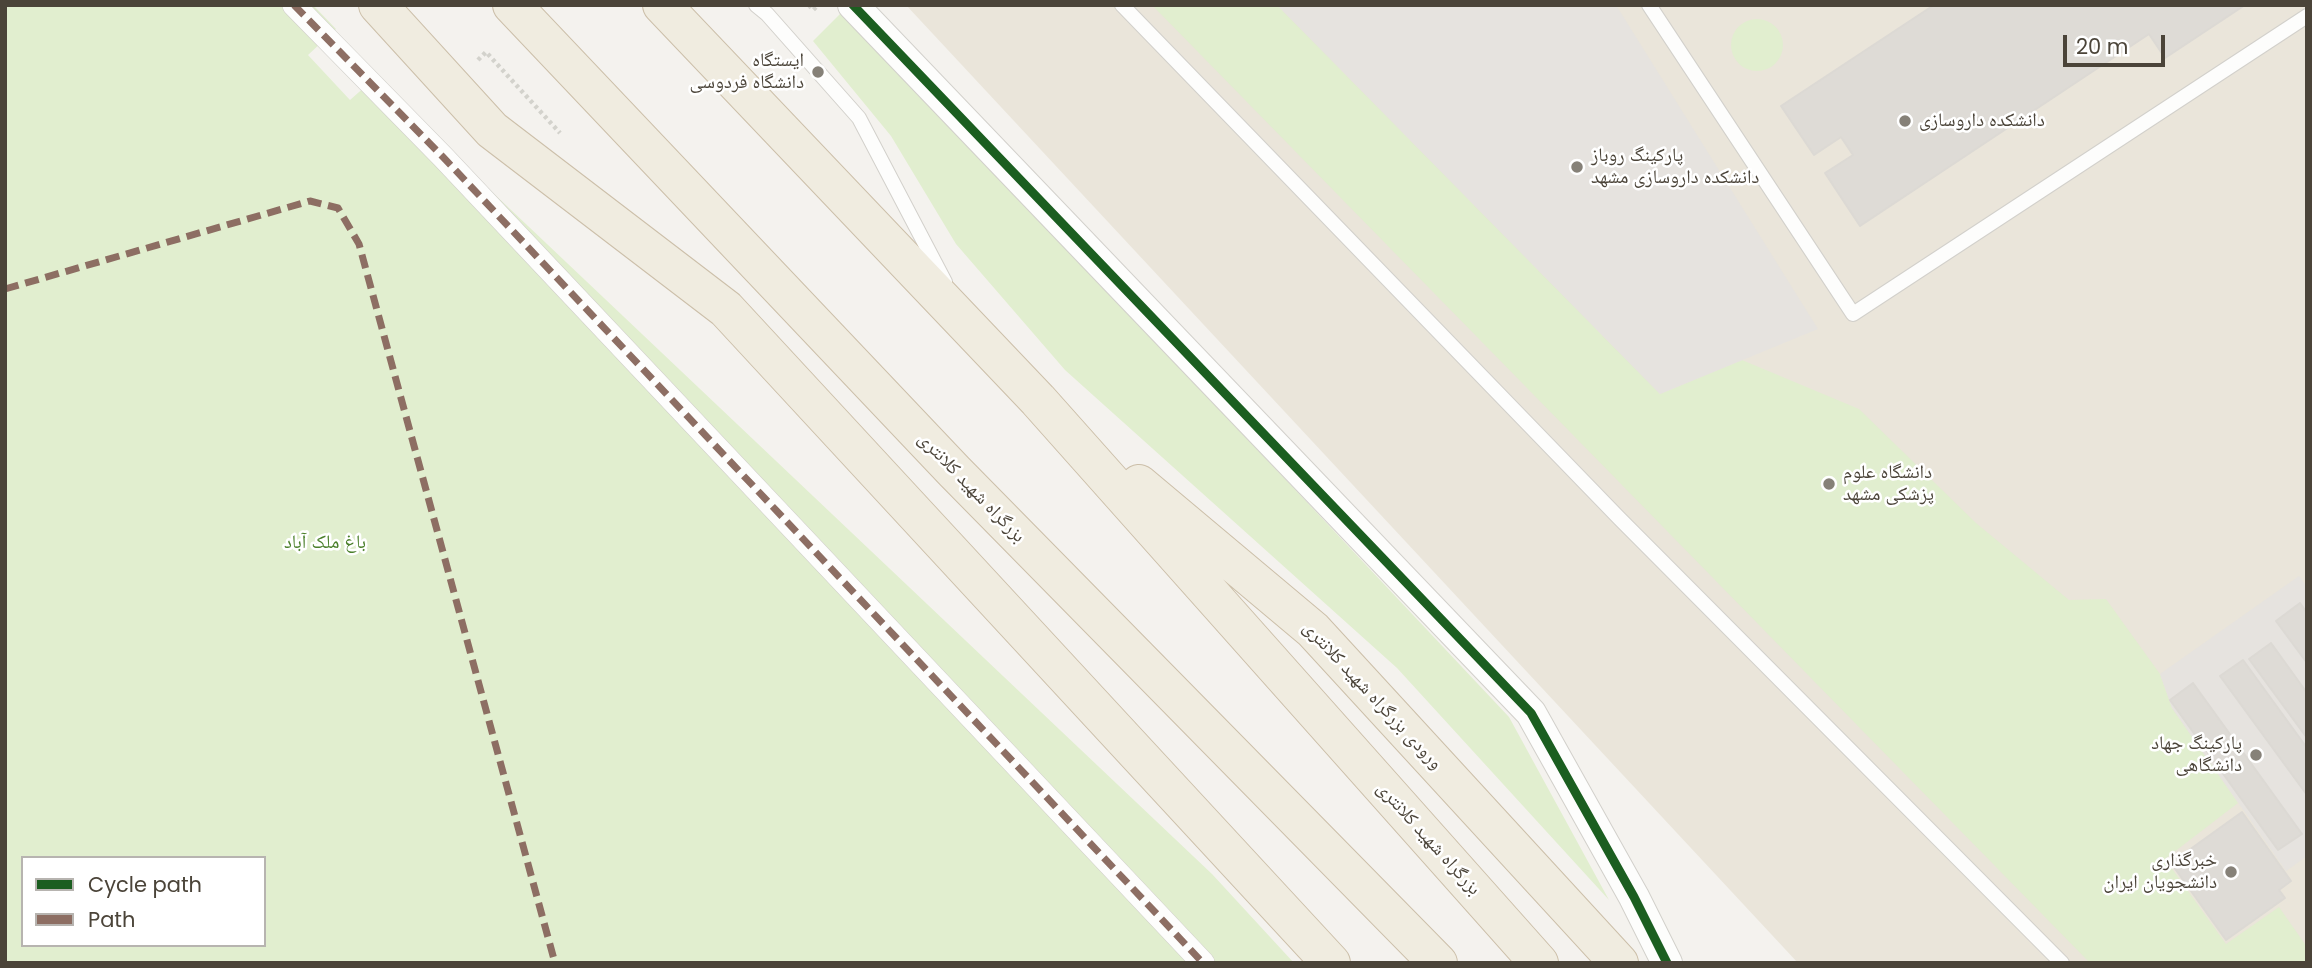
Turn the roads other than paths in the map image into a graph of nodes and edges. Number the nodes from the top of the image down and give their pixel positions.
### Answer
1 (294, 5) edge
2 (378, 5) edge
3 (512, 5) edge
4 (662, 5) edge
5 (755, 5) edge
6 (853, 5) edge
7 (1122, 5) edge
8 (1649, 5) edge
9 (2307, 16) edge
10 (969, 326) junction
11 (1038, 400) junction
12 (1203, 963) edge
13 (1331, 963) edge
14 (1438, 963) edge
15 (1539, 963) edge
16 (1619, 963) edge
17 (1667, 963) edge
18 (2062, 963) edge

1 - 12 street
2 - 13 highway
3 - 14 highway, بزرگراه شهید کلانتری
4 - 10 highway, بزرگراه شهید کلانتری
5 - 10 lane
6 - 17 street
7 - 18 lane
8 - 9 lane
10 - 11 highway, بزرگراه شهید کلانتری
11 - 15 highway, بزرگراه شهید کلانتری
11 - 16 highway, ورودی بزرگراه شهید کلانتری

